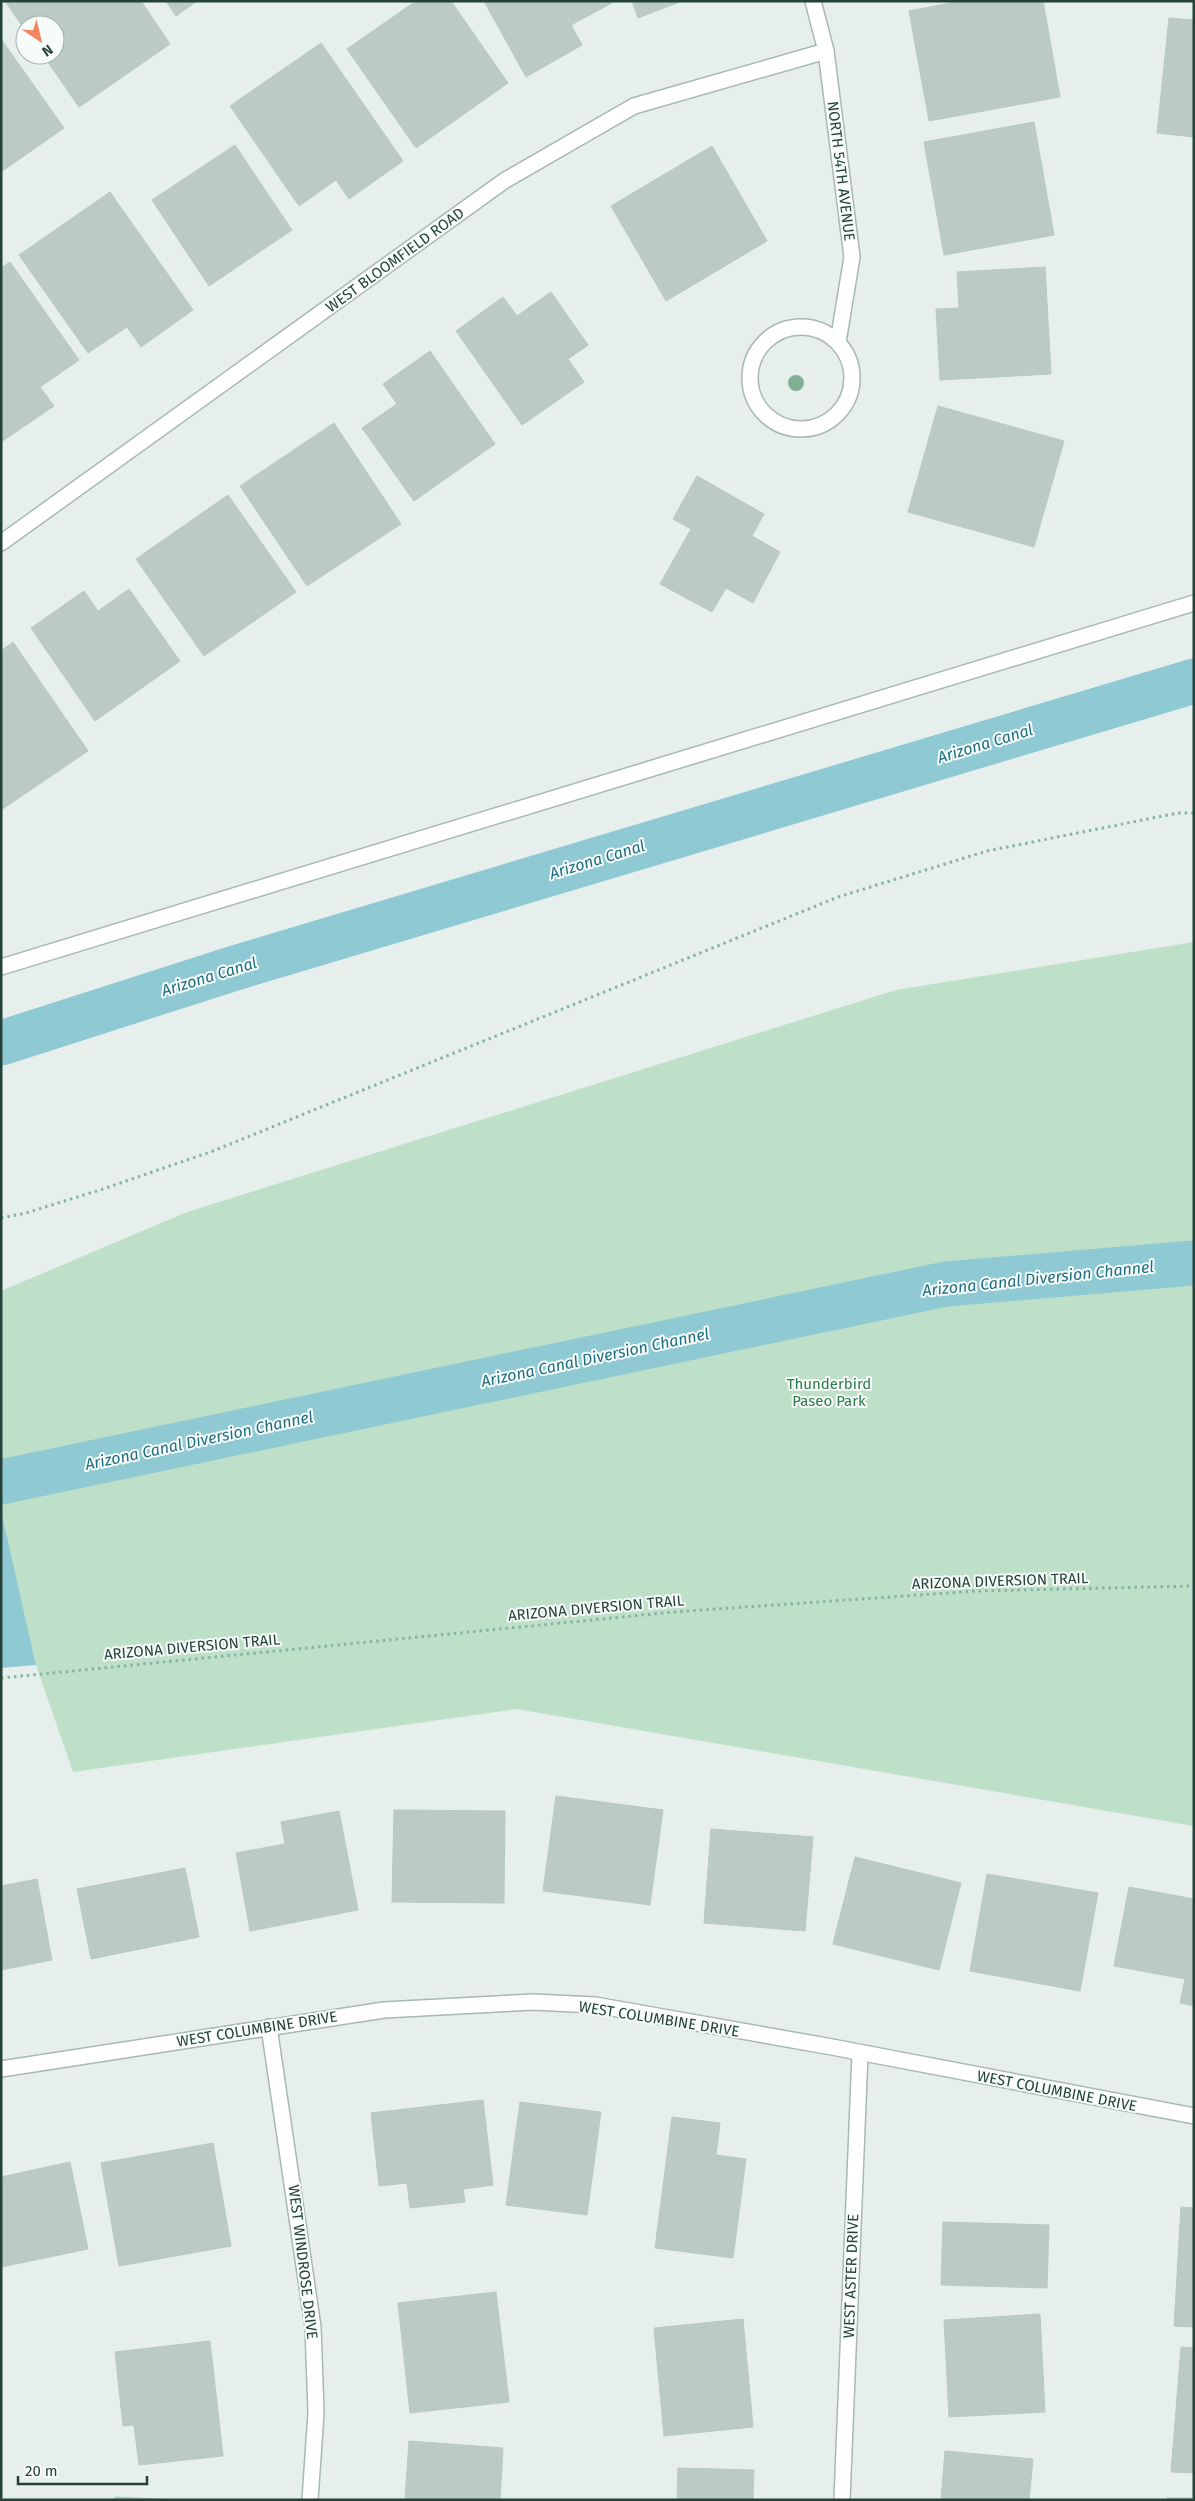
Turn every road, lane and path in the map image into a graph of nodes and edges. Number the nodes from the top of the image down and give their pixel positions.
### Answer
1 (813, 1) edge
2 (826, 52) junction
3 (838, 342) junction
4 (1, 543) edge
5 (1194, 602) edge
6 (1194, 813) edge
7 (1, 967) edge
8 (1, 1218) edge
9 (1194, 1586) edge
10 (1, 1678) edge
11 (269, 2027) junction
12 (860, 2053) junction
13 (1, 2069) edge
14 (1194, 2116) edge
15 (310, 2500) edge
16 (842, 2500) edge

1 - 2 street, NORTH 54TH AVENUE
2 - 3 street, NORTH 54TH AVENUE
2 - 4 street, WEST BLOOMFIELD ROAD
3 - 3 street
5 - 7 street
6 - 8 path
9 - 10 path, ARIZONA DIVERSION TRAIL
11 - 12 street, WEST COLUMBINE DRIVE
11 - 13 street, WEST COLUMBINE DRIVE
11 - 15 street, WEST WINDROSE DRIVE
12 - 14 street, WEST COLUMBINE DRIVE
12 - 16 street, WEST ASTER DRIVE

